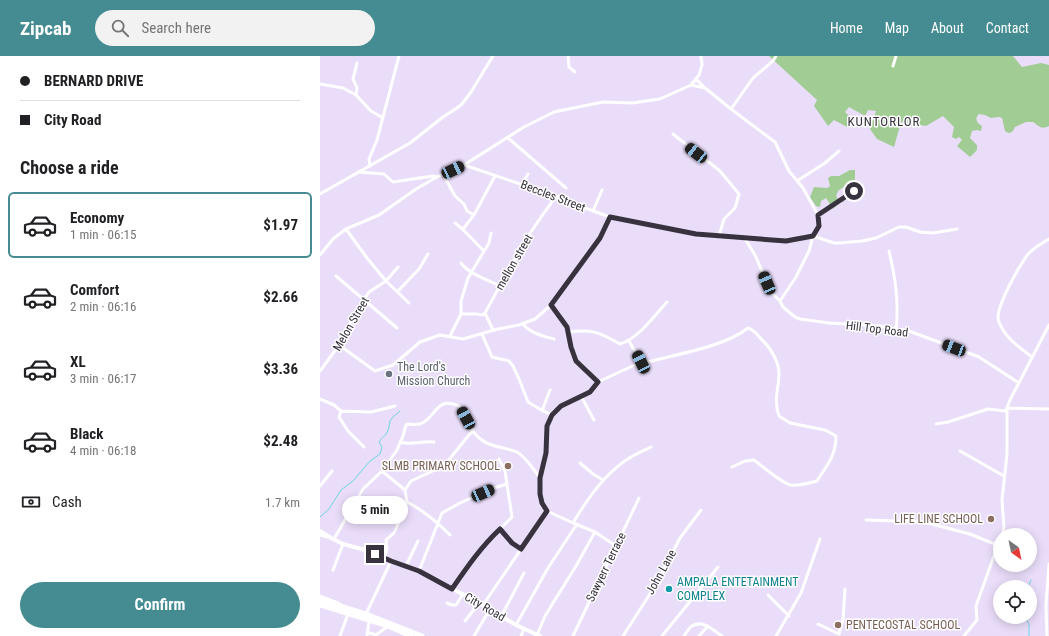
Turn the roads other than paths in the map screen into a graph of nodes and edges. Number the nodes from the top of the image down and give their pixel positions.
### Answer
1 (399, 56) edge
2 (493, 56) edge
3 (568, 56) edge
4 (701, 56) edge
5 (776, 56) edge
6 (896, 56) edge
7 (357, 63) dead end
8 (893, 66) dead end
9 (575, 72) dead end
10 (696, 79) junction
11 (320, 84) edge
12 (691, 85) junction
13 (705, 88) junction
14 (356, 95) junction
15 (731, 109) junction
16 (383, 118) junction
17 (672, 134) dead end
18 (508, 138) junction
19 (839, 151) dead end
20 (464, 165) junction
21 (370, 166) junction
22 (358, 172) junction
23 (443, 174) junction
24 (528, 174) dead end
25 (495, 176) junction
26 (437, 177) junction
27 (797, 181) junction
28 (522, 184) junction
29 (566, 188) dead end
30 (602, 190) dead end
31 (854, 191) dead end
32 (320, 194) edge
33 (556, 196) junction
34 (593, 211) junction
35 (474, 215) junction
36 (818, 215) junction
37 (610, 217) junction
38 (455, 223) dead end
39 (346, 229) junction
40 (463, 229) junction
41 (957, 229) dead end
42 (491, 233) dead end
43 (719, 236) junction
44 (813, 236) junction
45 (744, 237) junction
46 (1049, 239) edge
47 (484, 251) junction
48 (889, 251) dead end
49 (428, 254) dead end
50 (320, 255) edge
51 (461, 262) dead end
52 (398, 267) dead end
53 (471, 272) junction
54 (336, 276) dead end
55 (386, 280) junction
56 (500, 286) junction
57 (398, 291) junction
58 (364, 301) junction
59 (780, 301) junction
60 (667, 302) dead end
61 (409, 303) dead end
62 (551, 305) junction
63 (485, 313) junction
64 (461, 314) junction
65 (523, 324) junction
66 (1049, 325) edge
67 (397, 328) dead end
68 (896, 329) junction
69 (493, 330) junction
70 (568, 332) junction
71 (482, 334) junction
72 (450, 336) junction
73 (554, 339) dead end
74 (629, 341) junction
75 (340, 345) junction
76 (1032, 357) junction
77 (641, 362) junction
78 (320, 371) edge
79 (598, 382) junction
80 (1019, 383) junction
81 (550, 390) dead end
82 (581, 396) junction
83 (320, 399) edge
84 (395, 406) dead end
85 (1007, 408) junction
86 (1049, 409) edge
87 (340, 411) junction
88 (543, 411) junction
89 (552, 415) junction
90 (594, 420) dead end
91 (936, 424) dead end
92 (473, 430) junction
93 (400, 442) junction
94 (434, 442) dead end
95 (364, 447) dead end
96 (651, 447) dead end
97 (960, 451) dead end
98 (499, 459) dead end
99 (580, 463) dead end
100 (732, 467) dead end
101 (332, 471) dead end
102 (382, 471) junction
103 (1004, 476) junction
104 (540, 478) junction
105 (603, 480) junction
106 (507, 484) junction
107 (320, 486) edge
108 (405, 490) junction
109 (639, 498) dead end
110 (701, 510) dead end
111 (547, 511) junction
112 (866, 520) dead end
113 (399, 522) dead end
114 (438, 522) junction
115 (575, 523) junction
116 (1004, 528) edge
117 (500, 529) junction
118 (320, 531) edge
119 (595, 532) junction
120 (320, 535) edge
121 (450, 535) dead end
122 (332, 538) junction
123 (820, 539) dead end
124 (418, 540) dead end
125 (993, 543) edge
126 (343, 544) junction
127 (616, 546) junction
128 (521, 549) junction
129 (993, 557) edge
130 (385, 559) junction
131 (391, 561) junction
132 (1049, 564) edge
133 (406, 566) junction
134 (718, 567) dead end
135 (333, 570) dead end
136 (419, 571) junction
137 (524, 573) dead end
138 (452, 589) junction
139 (845, 589) dead end
140 (463, 594) junction
141 (768, 595) dead end
142 (320, 596) edge
143 (447, 603) dead end
144 (320, 604) edge
145 (481, 604) junction
146 (490, 609) junction
147 (366, 613) junction
148 (348, 614) junction
149 (501, 616) junction
150 (789, 616) junction
151 (368, 621) junction
152 (465, 621) dead end
153 (818, 624) dead end
154 (516, 625) junction
155 (388, 626) junction
156 (708, 626) junction
157 (524, 629) junction
158 (367, 634) edge
159 (407, 635) edge
160 (539, 635) edge
161 (840, 635) edge
162 (340, 636) edge
163 (376, 636) edge
164 (422, 636) edge
165 (474, 636) edge
166 (521, 636) edge
167 (573, 636) edge
168 (623, 636) edge
169 (662, 636) edge
170 (684, 636) edge
171 (699, 636) edge
172 (722, 636) edge
173 (776, 636) edge
174 (964, 636) edge
175 (1047, 636) edge

1 - 16 street
2 - 21 street
3 - 9 street
4 - 10 street
5 - 15 street
6 - 8 street
7 - 14 street
10 - 12 street
10 - 13 street
11 - 14 street
12 - 13 street
12 - 18 street
13 - 15 street
14 - 16 street
15 - 27 street
16 - 21 street
17 - 43 street
18 - 20 street
18 - 29 street
19 - 27 street
20 - 23 street
20 - 25 street, Beccles Street
21 - 22 street
22 - 26 street
22 - 32 street
23 - 26 street
23 - 35 street
24 - 28 street
25 - 28 street, Beccles Street
25 - 35 street
26 - 39 street
27 - 36 street
28 - 33 street, Beccles Street
30 - 34 street
31 - 36 street
33 - 34 street, Beccles Street
33 - 56 street, mellon street
34 - 37 street, Beccles Street
35 - 40 street
36 - 44 street
37 - 43 street, Beccles Street
37 - 62 street
38 - 40 street
39 - 50 street
39 - 55 street
40 - 47 street
41 - 44 street
42 - 47 street
43 - 45 street, Beccles Street
44 - 45 street, Beccles Street
44 - 59 street
45 - 59 street, Hill Top Road
46 - 76 street
47 - 53 street
48 - 68 street
49 - 57 street
51 - 53 street
52 - 55 street, Melon Street
53 - 56 street
53 - 64 street
54 - 58 street
55 - 57 street
55 - 58 street, Melon Street
56 - 63 street, mellon street
57 - 61 street
58 - 67 street
58 - 75 street, Melon Street
59 - 68 street, Hill Top Road
60 - 74 street
62 - 65 street
62 - 70 street
63 - 64 street
63 - 69 street
64 - 72 street
65 - 69 street
65 - 73 street
66 - 76 street
68 - 80 street, Hill Top Road
69 - 71 street
70 - 74 street
70 - 79 street
71 - 72 street
71 - 88 street
72 - 75 street
74 - 77 street
75 - 78 street, Melon Street
76 - 80 street
77 - 79 street
77 - 100 street
79 - 82 street
80 - 85 street
81 - 88 street
82 - 89 street
82 - 90 street
83 - 87 street
84 - 87 street
85 - 86 street
85 - 91 street
85 - 103 street
87 - 95 street
88 - 89 street
89 - 104 street
92 - 93 street
92 - 104 street
92 - 108 street
93 - 94 street
93 - 102 street
96 - 105 street
97 - 103 street
98 - 106 street
99 - 105 street
101 - 107 street
102 - 108 street
102 - 122 street
103 - 116 street
104 - 111 street
105 - 115 street
106 - 114 street
106 - 117 street
108 - 114 street
109 - 127 street, Sawyerr Terrace
110 - 168 street, John Lane
111 - 115 street
111 - 128 street
112 - 125 street
113 - 130 street
114 - 121 street
114 - 136 street
115 - 119 street
115 - 154 street
117 - 128 street
117 - 138 street
118 - 122 main road, City Road
119 - 127 street
119 - 160 street
120 - 122 street
122 - 126 main road, City Road
123 - 150 street
124 - 133 street
126 - 130 main road, City Road
126 - 135 street
127 - 167 street, Sawyerr Terrace
128 - 145 street
129 - 174 street
130 - 131 main road, City Road
131 - 133 main road, City Road
131 - 147 street
132 - 175 street
133 - 136 main road, City Road
134 - 169 street
136 - 138 main road, City Road
137 - 149 street
138 - 140 main road, City Road
139 - 161 street
140 - 143 street
140 - 145 main road, City Road
141 - 150 street
142 - 147 street
144 - 147 highway
144 - 148 highway
145 - 146 main road, City Road
145 - 152 street
146 - 149 main road, City Road
146 - 165 street
147 - 164 highway
148 - 151 highway
148 - 162 street
149 - 154 main road, City Road
150 - 173 street
151 - 155 highway
151 - 158 street
153 - 161 street
154 - 157 main road, City Road
155 - 159 highway
155 - 163 street
156 - 170 street
156 - 171 street
156 - 172 street
157 - 160 main road, City Road
157 - 166 street
158 - 163 street

